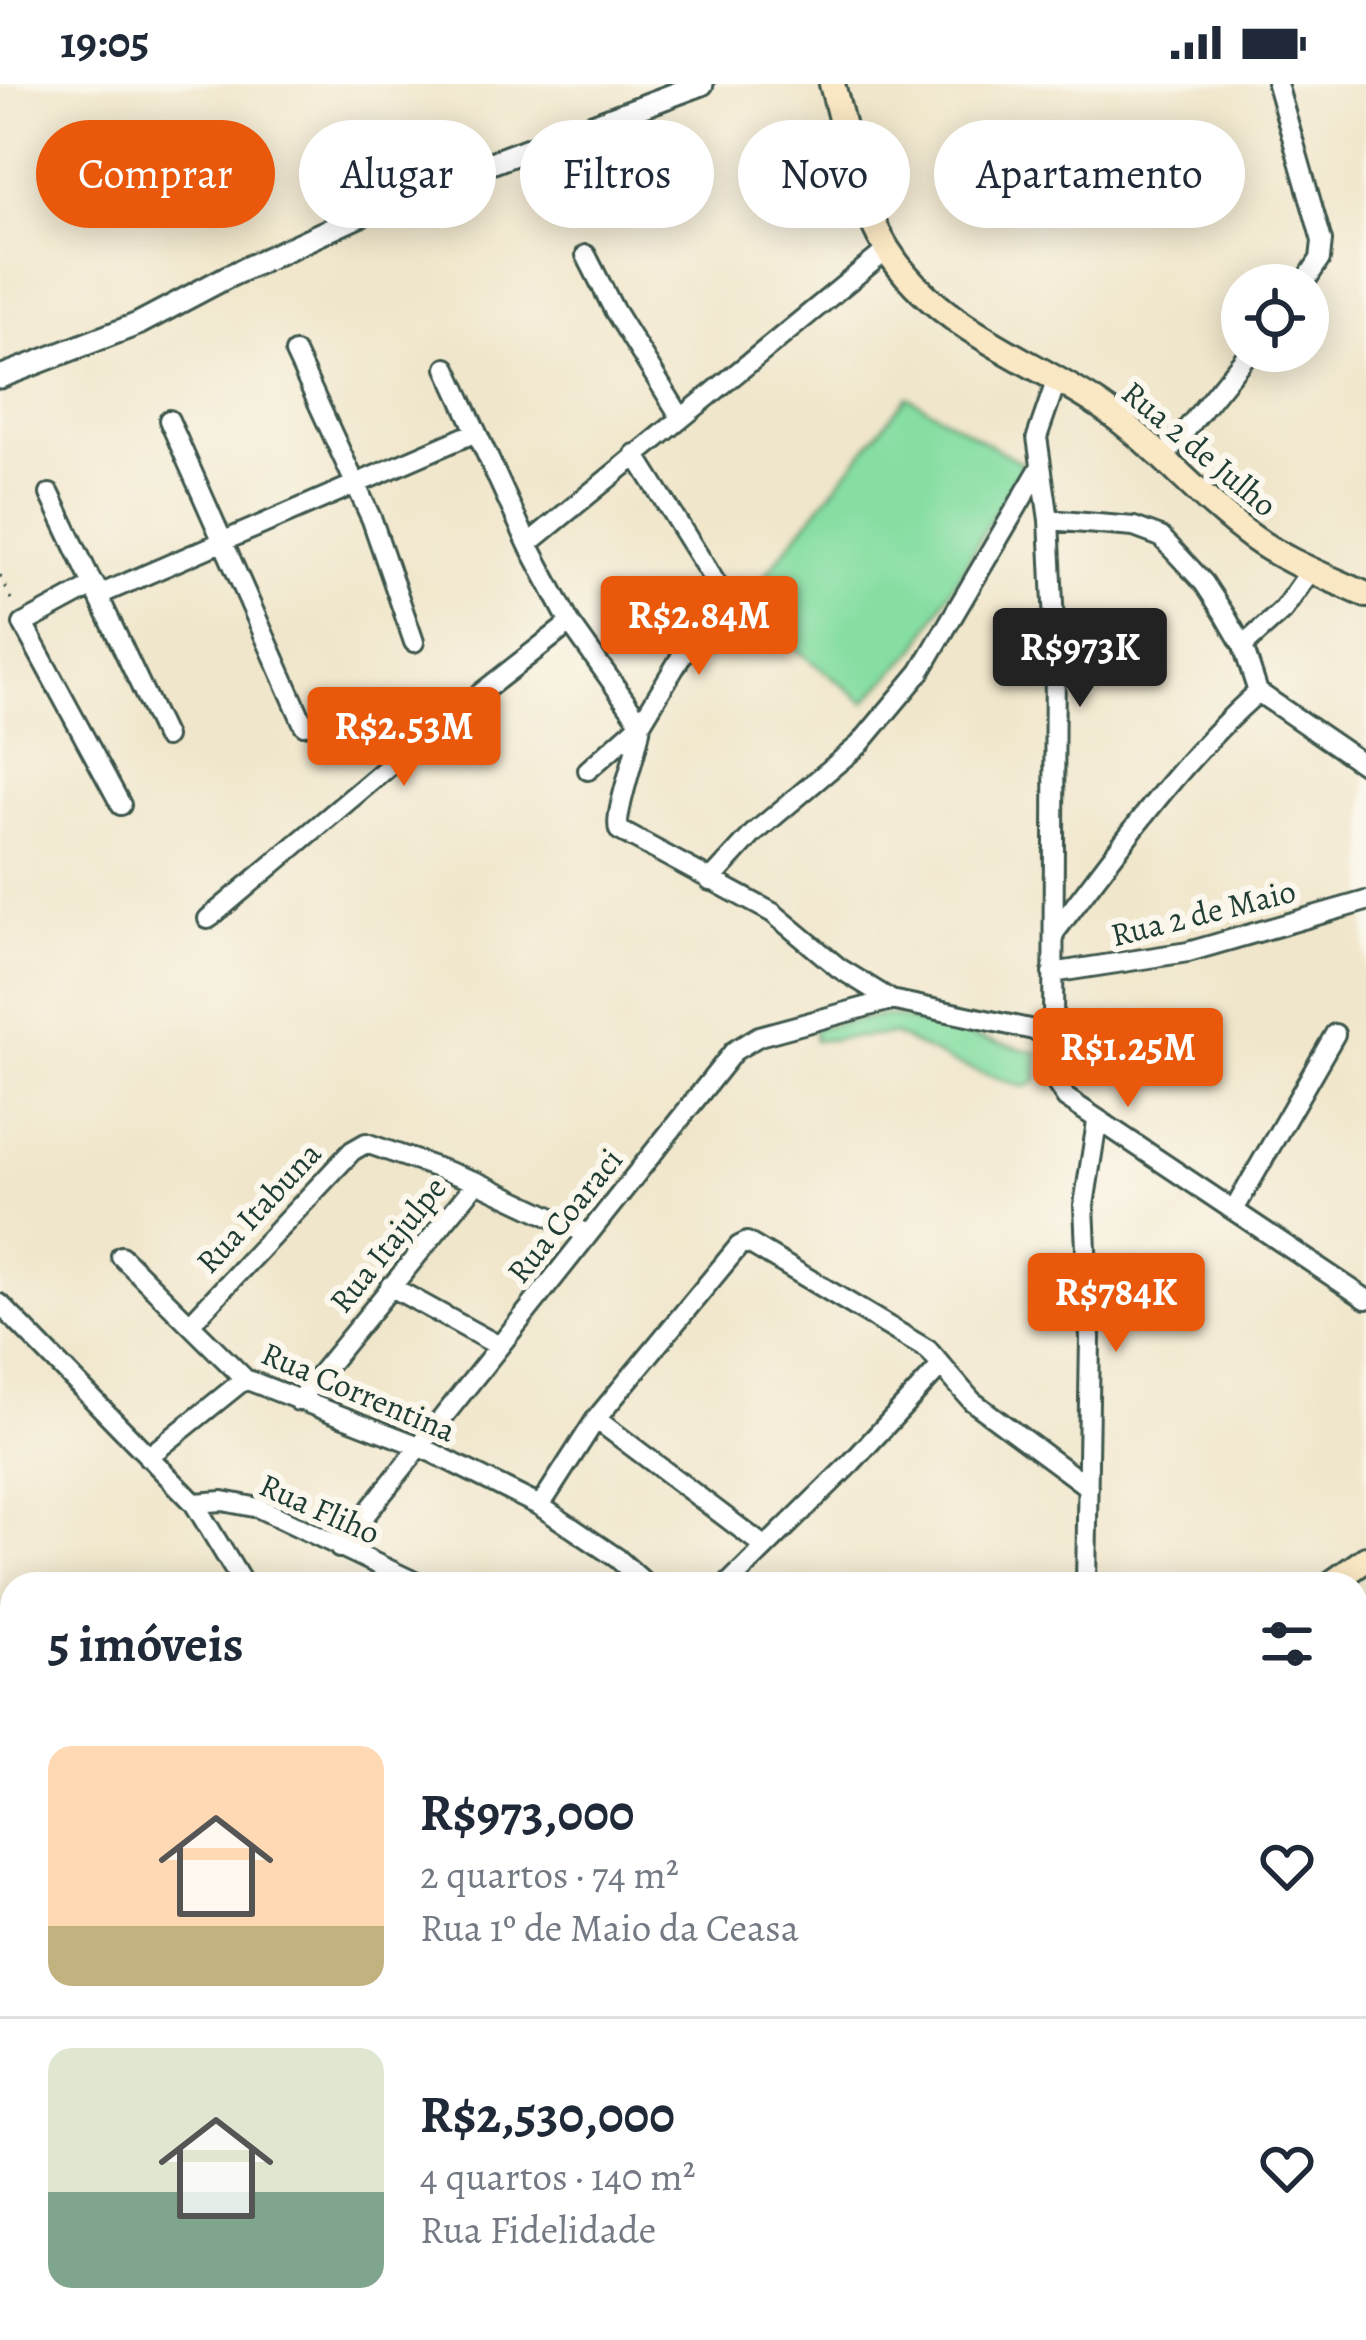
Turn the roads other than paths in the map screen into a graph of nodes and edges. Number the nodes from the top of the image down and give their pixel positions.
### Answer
1 (702, 84) edge
2 (832, 84) edge
3 (1277, 84) edge
4 (887, 250) junction
5 (586, 255) dead end
6 (1317, 264) edge
7 (295, 353) dead end
8 (447, 368) dead end
9 (1233, 372) edge
10 (0, 377) edge
11 (1056, 382) junction
12 (680, 416) junction
13 (169, 420) dead end
14 (476, 432) junction
15 (634, 454) junction
16 (1164, 457) junction
17 (1041, 466) junction
18 (356, 484) junction
19 (50, 494) dead end
20 (1048, 520) junction
21 (222, 540) junction
22 (528, 544) junction
23 (1311, 570) junction
24 (97, 590) junction
25 (1366, 595) edge
26 (570, 623) junction
27 (414, 642) dead end
28 (1243, 646) junction
29 (1258, 692) junction
30 (641, 723) junction
31 (304, 725) dead end
32 (165, 737) dead end
33 (1366, 766) edge
34 (588, 770) dead end
35 (121, 805) dead end
36 (710, 881) junction
37 (1366, 901) edge
38 (208, 919) dead end
39 (1054, 932) junction
40 (1052, 973) junction
41 (891, 1000) junction
42 (1053, 1034) junction
43 (1335, 1034) dead end
44 (1097, 1122) junction
45 (477, 1182) junction
46 (1234, 1210) junction
47 (587, 1234) junction
48 (121, 1256) dead end
49 (390, 1286) junction
50 (1366, 1299) edge
51 (0, 1304) edge
52 (190, 1324) junction
53 (499, 1346) junction
54 (941, 1366) junction
55 (245, 1379) junction
56 (298, 1401) junction
57 (596, 1419) junction
58 (419, 1446) junction
59 (148, 1457) junction
60 (1088, 1487) junction
61 (194, 1503) junction
62 (540, 1506) junction
63 (765, 1546) junction
64 (339, 1548) junction
65 (236, 1572) edge
66 (392, 1572) edge
67 (633, 1572) edge
68 (740, 1572) edge
69 (1086, 1572) edge

1 - 10 street
2 - 4 main road
3 - 6 street
4 - 11 main road, Rua 2 de Julho
4 - 12 street
5 - 12 street
7 - 18 street
8 - 14 street
9 - 16 street
11 - 16 main road, Rua 2 de Julho
11 - 17 street
12 - 15 street
13 - 21 street
14 - 18 street
14 - 22 street
15 - 22 street
15 - 30 street
16 - 23 main road, Rua 2 de Julho
17 - 20 street
17 - 36 street
18 - 21 street
18 - 27 street
19 - 24 street
20 - 28 street
20 - 39 street
21 - 24 street
21 - 31 street
22 - 26 street
23 - 25 main road, Rua 2 de Julho
23 - 28 street
24 - 32 street
24 - 35 street
26 - 30 street
26 - 38 street
28 - 29 street
29 - 33 street
29 - 39 street
30 - 34 street
30 - 36 street
36 - 41 street
37 - 40 street, Rua 2 de Maio
39 - 40 street
40 - 42 street
41 - 42 street
41 - 47 street, Rua Coaraci
42 - 44 street
43 - 46 street
44 - 46 street
44 - 60 street
45 - 47 street
45 - 49 street, Rua Itajulpe
45 - 52 street, Rua Itabuna
46 - 50 street
47 - 53 street, Rua Coaraci
48 - 52 street, Rua Correntina
49 - 53 street
49 - 56 street, Rua Itajulpe
51 - 59 street
52 - 55 street, Rua Correntina
53 - 58 street, Rua Coaraci
54 - 57 street
54 - 60 street
54 - 63 street
55 - 56 street, Rua Correntina
55 - 59 street
56 - 58 street, Rua Correntina
57 - 62 street
57 - 63 street
58 - 62 street, Rua Correntina
58 - 64 street, Rua Coaraci
59 - 61 street
60 - 69 street
61 - 64 street, Rua Fliho
61 - 65 street
62 - 67 street, Rua Correntina
63 - 68 street
64 - 66 street, Rua Fliho

